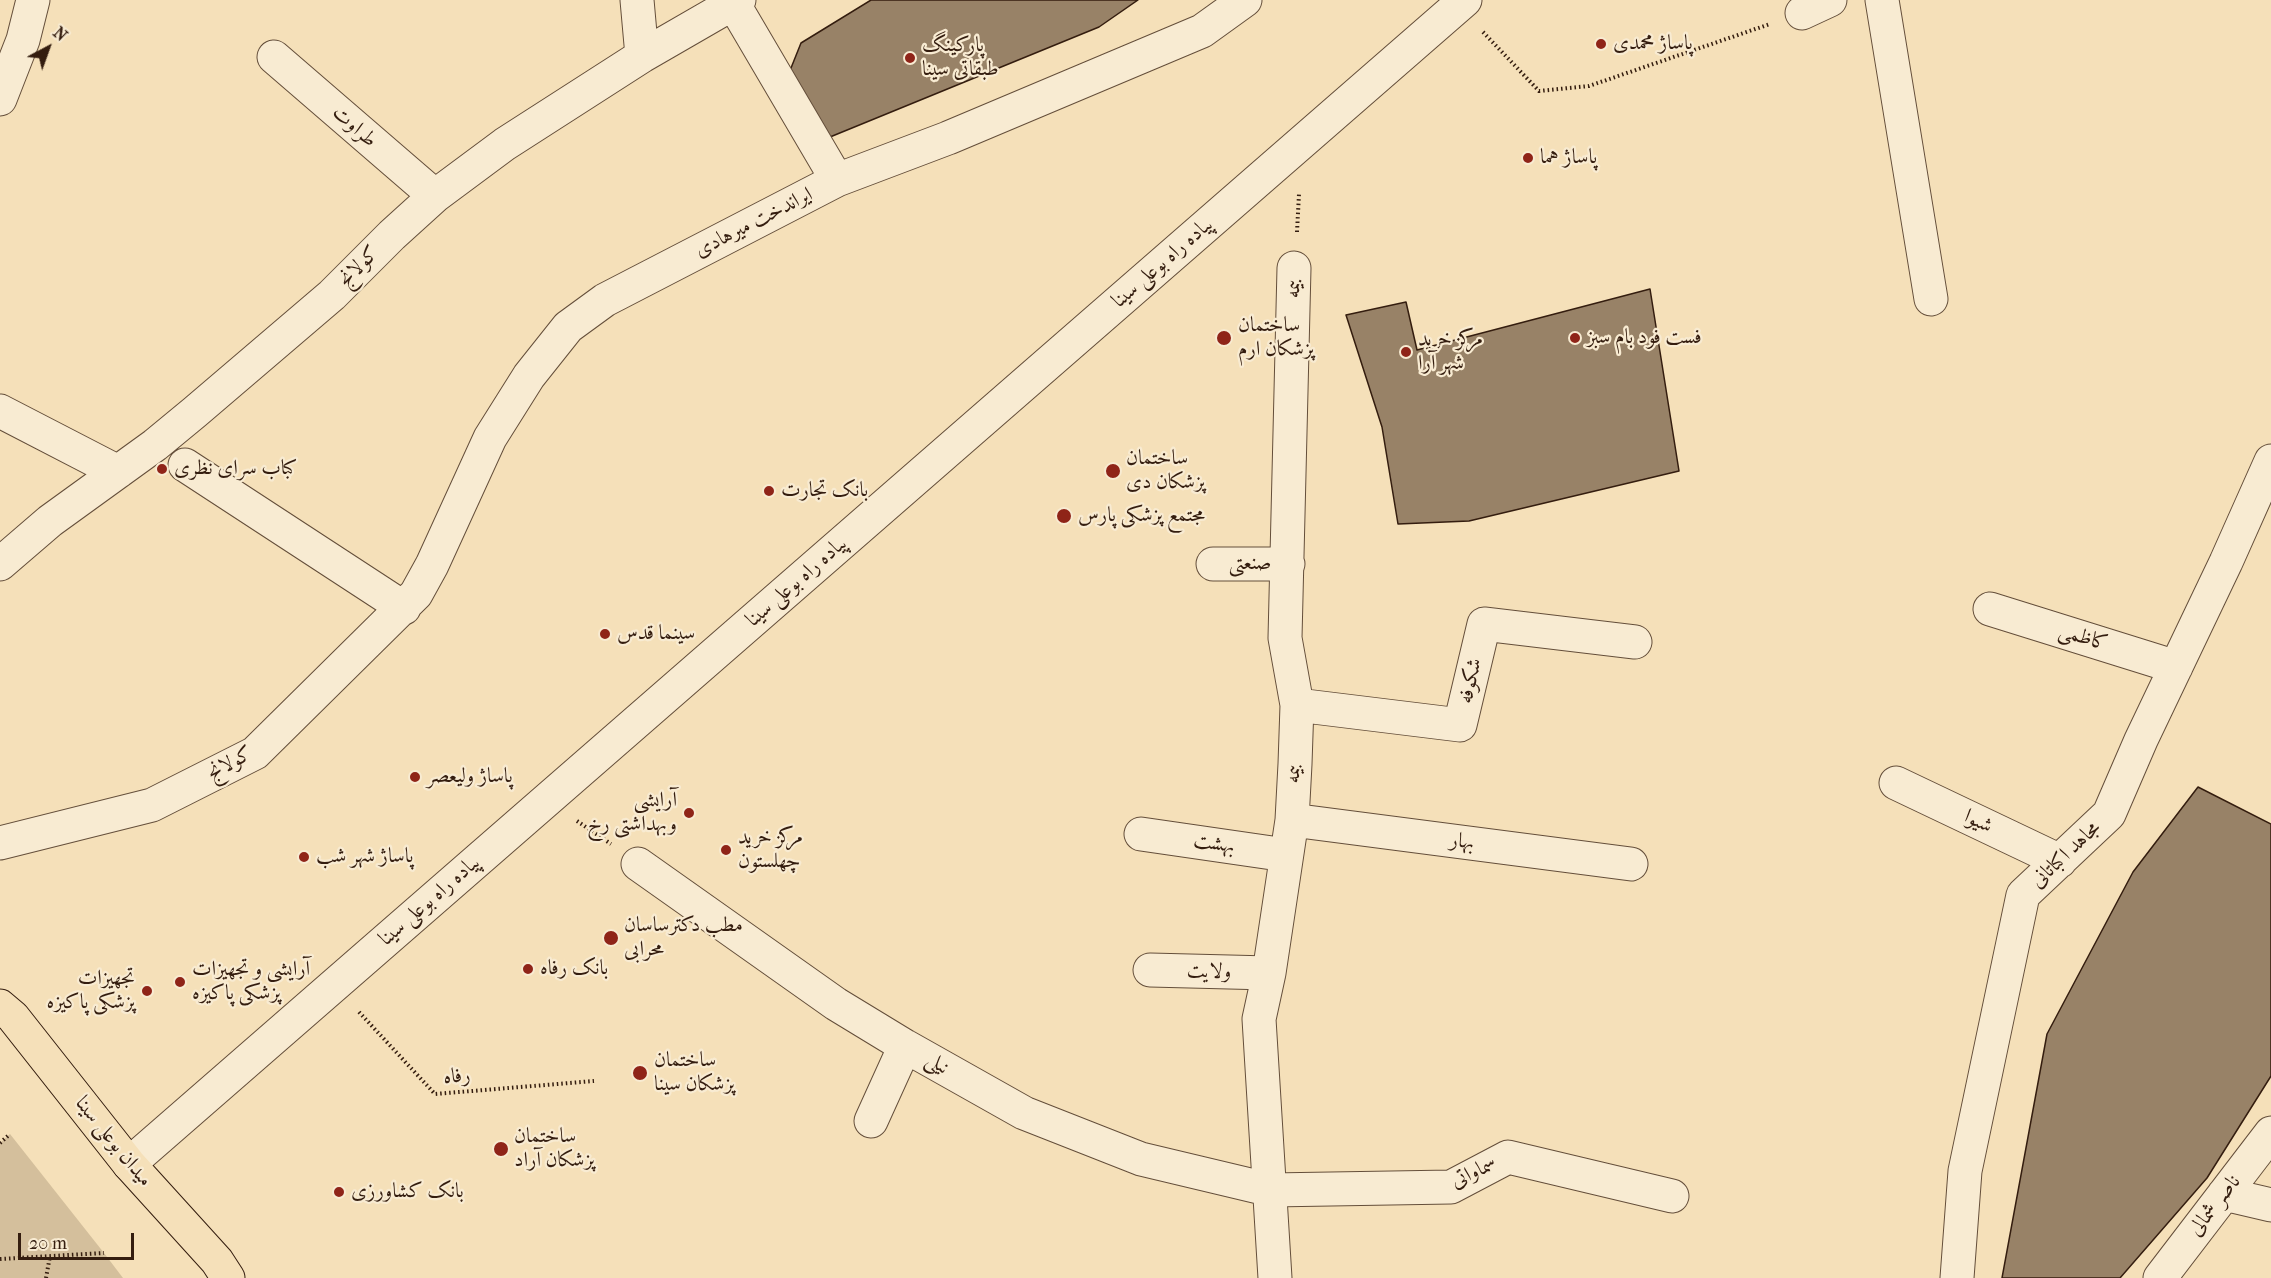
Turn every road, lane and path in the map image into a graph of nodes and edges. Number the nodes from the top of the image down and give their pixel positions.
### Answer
1 (33, 0) edge
2 (637, 0) edge
3 (1245, 0) edge
4 (1882, 0) edge
5 (736, 2) edge
6 (1461, 3) edge
7 (1816, 6) edge
8 (12, 34) edge
9 (642, 56) junction
10 (274, 57) dead end
11 (0, 99) edge
12 (1303, 142) junction
13 (837, 180) junction
14 (435, 196) junction
15 (1294, 268) joint
16 (1931, 299) dead end
17 (0, 411) edge
18 (2271, 461) edge
19 (185, 465) dead end
20 (118, 472) junction
21 (0, 564) edge
22 (1213, 564) dead end
23 (1288, 564) junction
24 (404, 608) junction
25 (1990, 609) dead end
26 (1635, 642) dead end
27 (2176, 667) junction
28 (1297, 705) junction
29 (1896, 783) dead end
30 (547, 800) junction
31 (1292, 820) junction
32 (1141, 834) dead end
33 (0, 843) edge
34 (1286, 855) junction
35 (2060, 861) junction
36 (638, 864) joint
37 (1631, 864) dead end
38 (1150, 970) dead end
39 (1269, 973) junction
40 (334, 985) junction
41 (0, 1005) edge
42 (905, 1046) junction
43 (594, 1081) dead end
44 (871, 1121) dead end
45 (2271, 1133) edge
46 (10, 1134) dead end
47 (0, 1143) edge
48 (129, 1164) junction
49 (1271, 1190) junction
50 (2224, 1194) junction
51 (1672, 1196) dead end
52 (2271, 1205) edge
53 (104, 1253) dead end
54 (50, 1256) junction
55 (0, 1259) edge
56 (46, 1278) edge
57 (228, 1278) edge
58 (1275, 1278) edge
59 (1957, 1278) edge
60 (2160, 1278) edge

1 - 8 street
2 - 9 street
3 - 13 street, ایراندخت میرهادی
4 - 16 street
5 - 9 street, کولانج
5 - 13 street
6 - 7 path
6 - 12 street, پیاده راه بوعلی سینا
8 - 11 street
9 - 14 street, کولانج
10 - 14 street, طراوت
12 - 15 path
12 - 30 street, پیاده راه بوعلی سینا
13 - 24 street, ایراندخت میرهادی
14 - 20 street, کولانج
15 - 23 street, بیمه
17 - 20 street
18 - 27 street, مجاهد اکباتانی
19 - 24 street
20 - 21 street, کولانج
22 - 23 street, صنعتی
23 - 28 street, بیمه
24 - 33 street, کولانج
25 - 27 street, کاظمی
26 - 28 street, شکوفه
27 - 35 street, مجاهد اکباتانی
28 - 31 street, بیمه
29 - 35 street, شیوا
30 - 36 path
30 - 40 street, پیاده راه بوعلی سینا
31 - 34 street, بیمه
31 - 37 street, بهار
32 - 34 street, بهشت
34 - 39 street, بیمه
35 - 59 street, مجاهد اکباتانی
36 - 42 street, نیلی
38 - 39 street, ولایت
39 - 49 street, بیمه
40 - 43 path, رفاه
40 - 48 street, پیاده راه بوعلی سینا
41 - 48 main road, میدان بوعلی سینا
42 - 44 street
42 - 49 street, نیلی
45 - 50 street, ناصر شمالی
46 - 47 path
48 - 57 main road, میدان بوعلی سینا
49 - 51 street, سماواتی
49 - 58 street, بیمه
50 - 52 street
50 - 60 street, ناصر شمالی
53 - 54 path
54 - 55 path
54 - 56 path

